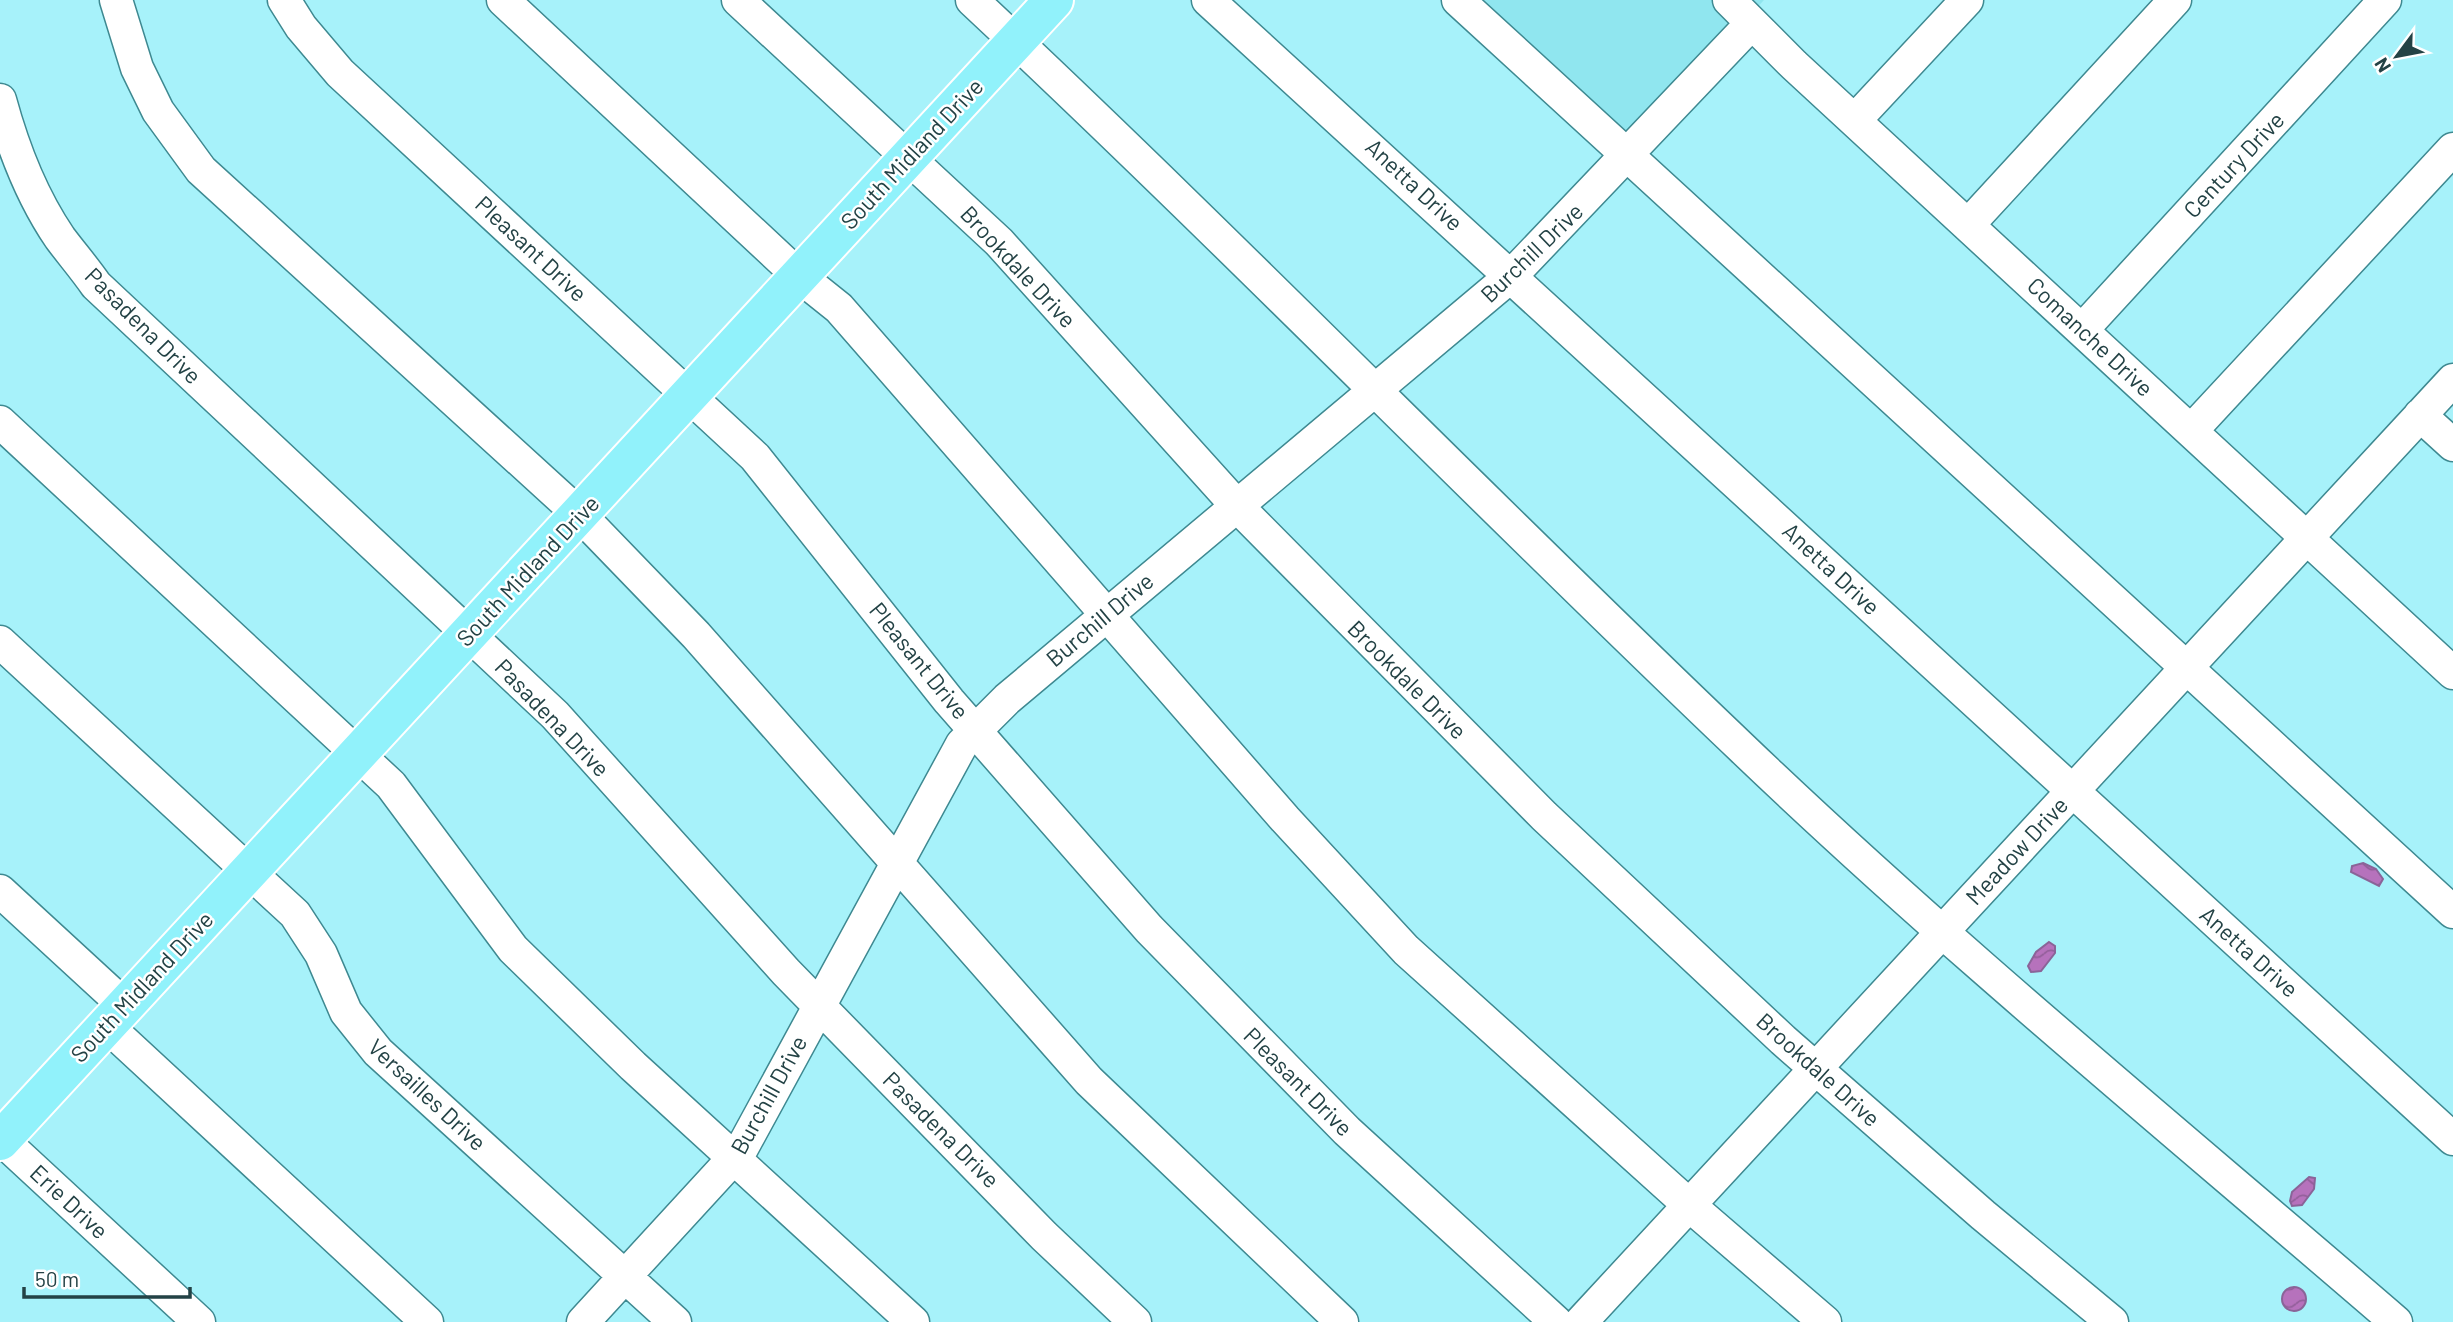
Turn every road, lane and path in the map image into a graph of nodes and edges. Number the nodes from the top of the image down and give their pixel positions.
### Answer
1 (116, 0) edge
2 (284, 0) edge
3 (503, 0) edge
4 (738, 0) edge
5 (972, 0) edge
6 (1054, 0) edge
7 (1208, 0) edge
8 (1458, 0) edge
9 (1729, 0) edge
10 (1967, 0) edge
11 (2175, 0) edge
12 (2385, 0) edge
13 (1752, 23) junction
14 (1016, 41) junction
15 (0, 100) edge
16 (1854, 121) junction
17 (2453, 149) edge
18 (1629, 155) junction
19 (909, 156) junction
20 (1968, 225) junction
21 (799, 276) junction
22 (1511, 276) junction
23 (2082, 330) junction
24 (2453, 380) edge
25 (1377, 390) junction
26 (690, 395) junction
27 (2420, 415) junction
28 (0, 422) edge
29 (2191, 431) junction
30 (2453, 445) edge
31 (1237, 506) junction
32 (580, 515) junction
33 (2306, 537) junction
34 (1107, 614) junction
35 (471, 634) junction
36 (0, 642) edge
37 (2186, 668) junction
38 (2453, 673) edge
39 (974, 730) junction
40 (358, 754) junction
41 (2072, 791) junction
42 (898, 861) junction
43 (248, 873) junction
44 (0, 891) edge
45 (2453, 912) edge
46 (1943, 930) junction
47 (819, 1005) junction
48 (116, 1016) junction
49 (1815, 1068) junction
50 (2453, 1139) edge
51 (1, 1140) edge
52 (735, 1157) junction
53 (1689, 1205) junction
54 (625, 1277) junction
55 (199, 1322) edge
56 (427, 1322) edge
57 (583, 1322) edge
58 (675, 1322) edge
59 (913, 1322) edge
60 (1135, 1322) edge
61 (1342, 1322) edge
62 (1556, 1322) edge
63 (1581, 1322) edge
64 (1825, 1322) edge
65 (2112, 1322) edge
66 (2396, 1322) edge

1 - 32 street
2 - 26 street, Pleasant Drive
3 - 21 street
4 - 19 street, Brookdale Drive
5 - 14 street
6 - 14 main road, South Midland Drive
7 - 22 street, Anetta Drive
8 - 18 street
9 - 13 street, Comanche Drive
10 - 16 street
11 - 20 street
12 - 23 street, Century Drive
13 - 16 street, Comanche Drive
13 - 18 street, Burchill Drive
14 - 19 main road, South Midland Drive
14 - 25 street
15 - 35 street, Pasadena Drive
16 - 20 street, Comanche Drive
17 - 29 street
18 - 22 street, Burchill Drive
18 - 37 street
19 - 21 main road, South Midland Drive
19 - 31 street, Brookdale Drive
20 - 23 street, Comanche Drive
21 - 26 main road, South Midland Drive
21 - 34 street
22 - 25 street, Burchill Drive
22 - 41 street, Anetta Drive
23 - 29 street, Comanche Drive
24 - 27 street, Meadow Drive
25 - 31 street, Burchill Drive
25 - 46 street
26 - 32 main road, South Midland Drive
26 - 39 street, Pleasant Drive
27 - 30 street
27 - 33 street, Meadow Drive
28 - 40 street
29 - 33 street, Comanche Drive
31 - 34 street, Burchill Drive
31 - 49 street, Brookdale Drive
32 - 35 main road, South Midland Drive
32 - 42 street
33 - 37 street, Meadow Drive
33 - 38 street, Comanche Drive
34 - 39 street, Burchill Drive
34 - 53 street
35 - 40 main road, South Midland Drive
35 - 47 street, Pasadena Drive
36 - 43 street, Versailles Drive
37 - 41 street, Meadow Drive
37 - 45 street
39 - 42 street, Burchill Drive
39 - 62 street, Pleasant Drive
40 - 43 main road, South Midland Drive
40 - 52 street
41 - 46 street, Meadow Drive
41 - 50 street, Anetta Drive
42 - 47 street, Burchill Drive
42 - 61 street
43 - 48 main road, South Midland Drive
43 - 54 street, Versailles Drive
44 - 48 street
46 - 49 street, Meadow Drive
46 - 66 street
47 - 52 street, Burchill Drive
47 - 60 street, Pasadena Drive
48 - 51 main road, South Midland Drive
48 - 56 street
49 - 53 street, Meadow Drive
49 - 65 street, Brookdale Drive
51 - 55 street, Erie Drive
52 - 54 street, Burchill Drive
52 - 59 street
53 - 63 street, Meadow Drive
53 - 64 street
54 - 57 street, Burchill Drive
54 - 58 street, Versailles Drive

